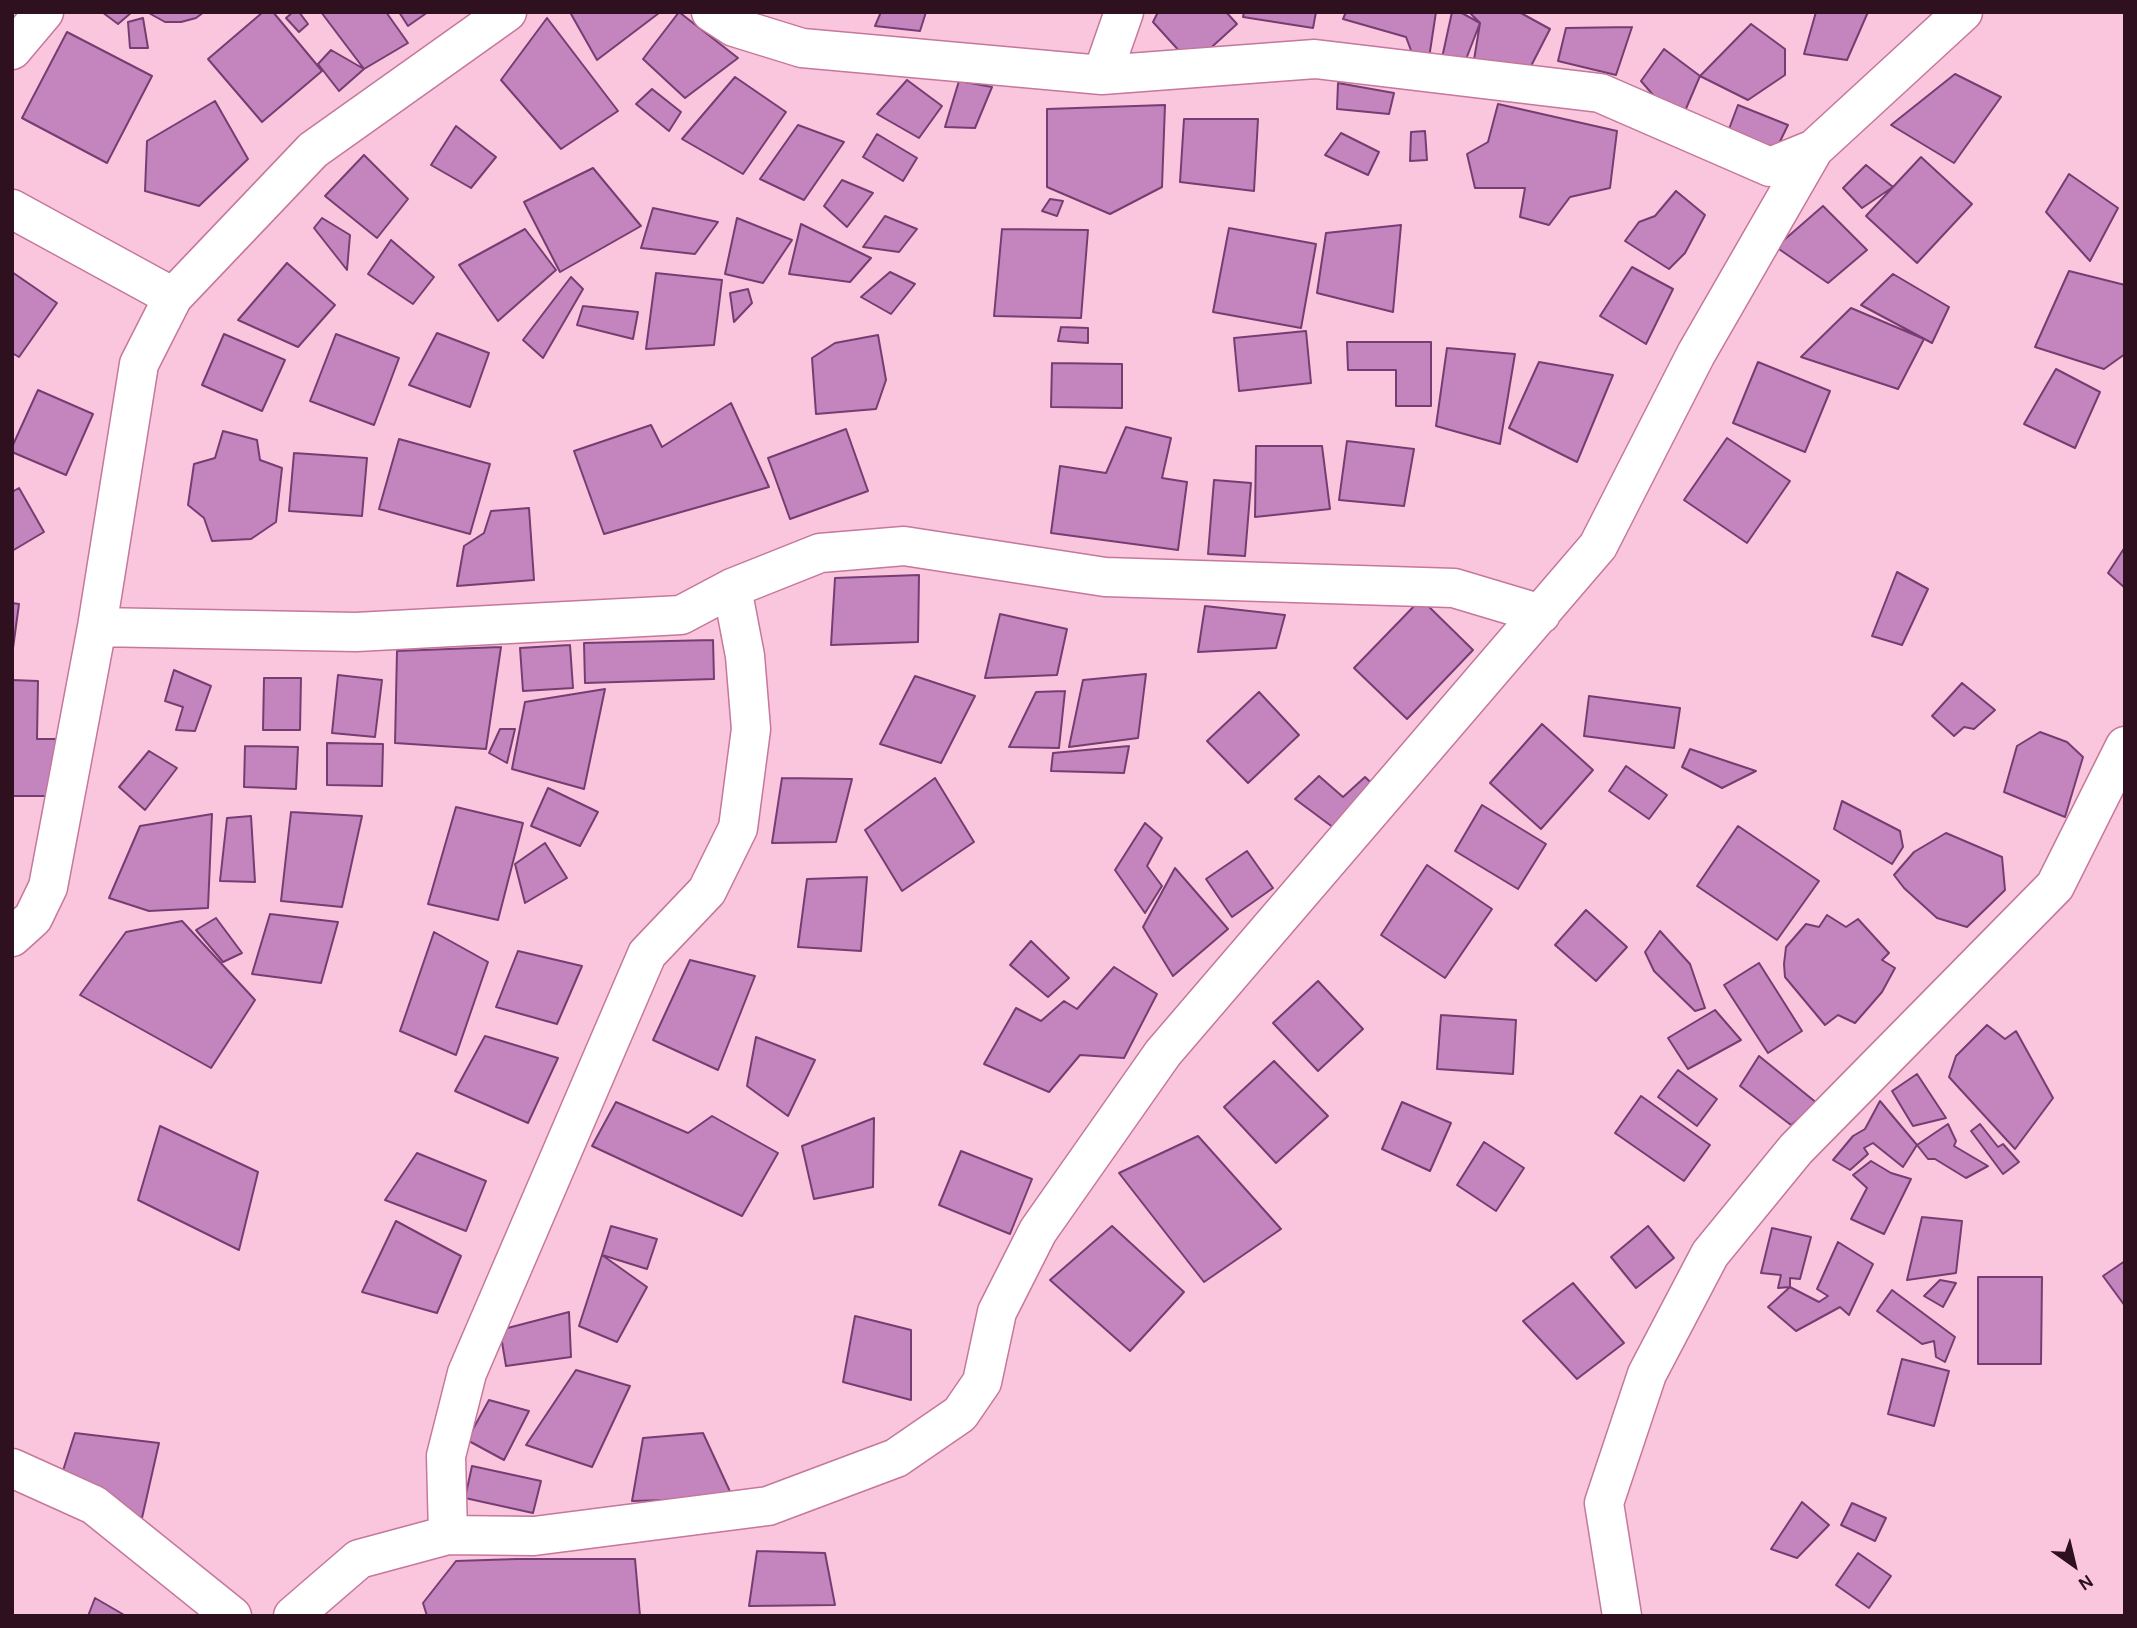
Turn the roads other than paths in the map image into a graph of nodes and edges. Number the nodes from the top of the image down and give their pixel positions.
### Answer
1 (44, 12) edge
2 (507, 12) edge
3 (711, 12) edge
4 (1125, 12) edge
5 (1963, 12) edge
6 (12, 50) edge
7 (1102, 75) junction
8 (1814, 149) junction
9 (12, 208) edge
10 (173, 297) junction
11 (732, 588) junction
12 (1541, 614) junction
13 (97, 627) junction
14 (2125, 746) edge
15 (12, 937) edge
16 (12, 1468) edge
17 (448, 1535) junction
18 (232, 1616) edge
19 (293, 1616) edge
20 (1622, 1616) edge

1 - 6 street
2 - 10 street
3 - 7 street
4 - 7 street
5 - 8 street
7 - 8 street
8 - 12 street
9 - 10 street
10 - 13 street
11 - 12 street
11 - 13 street
11 - 17 street
12 - 17 street
13 - 15 street
14 - 20 street
16 - 18 street
17 - 19 street

